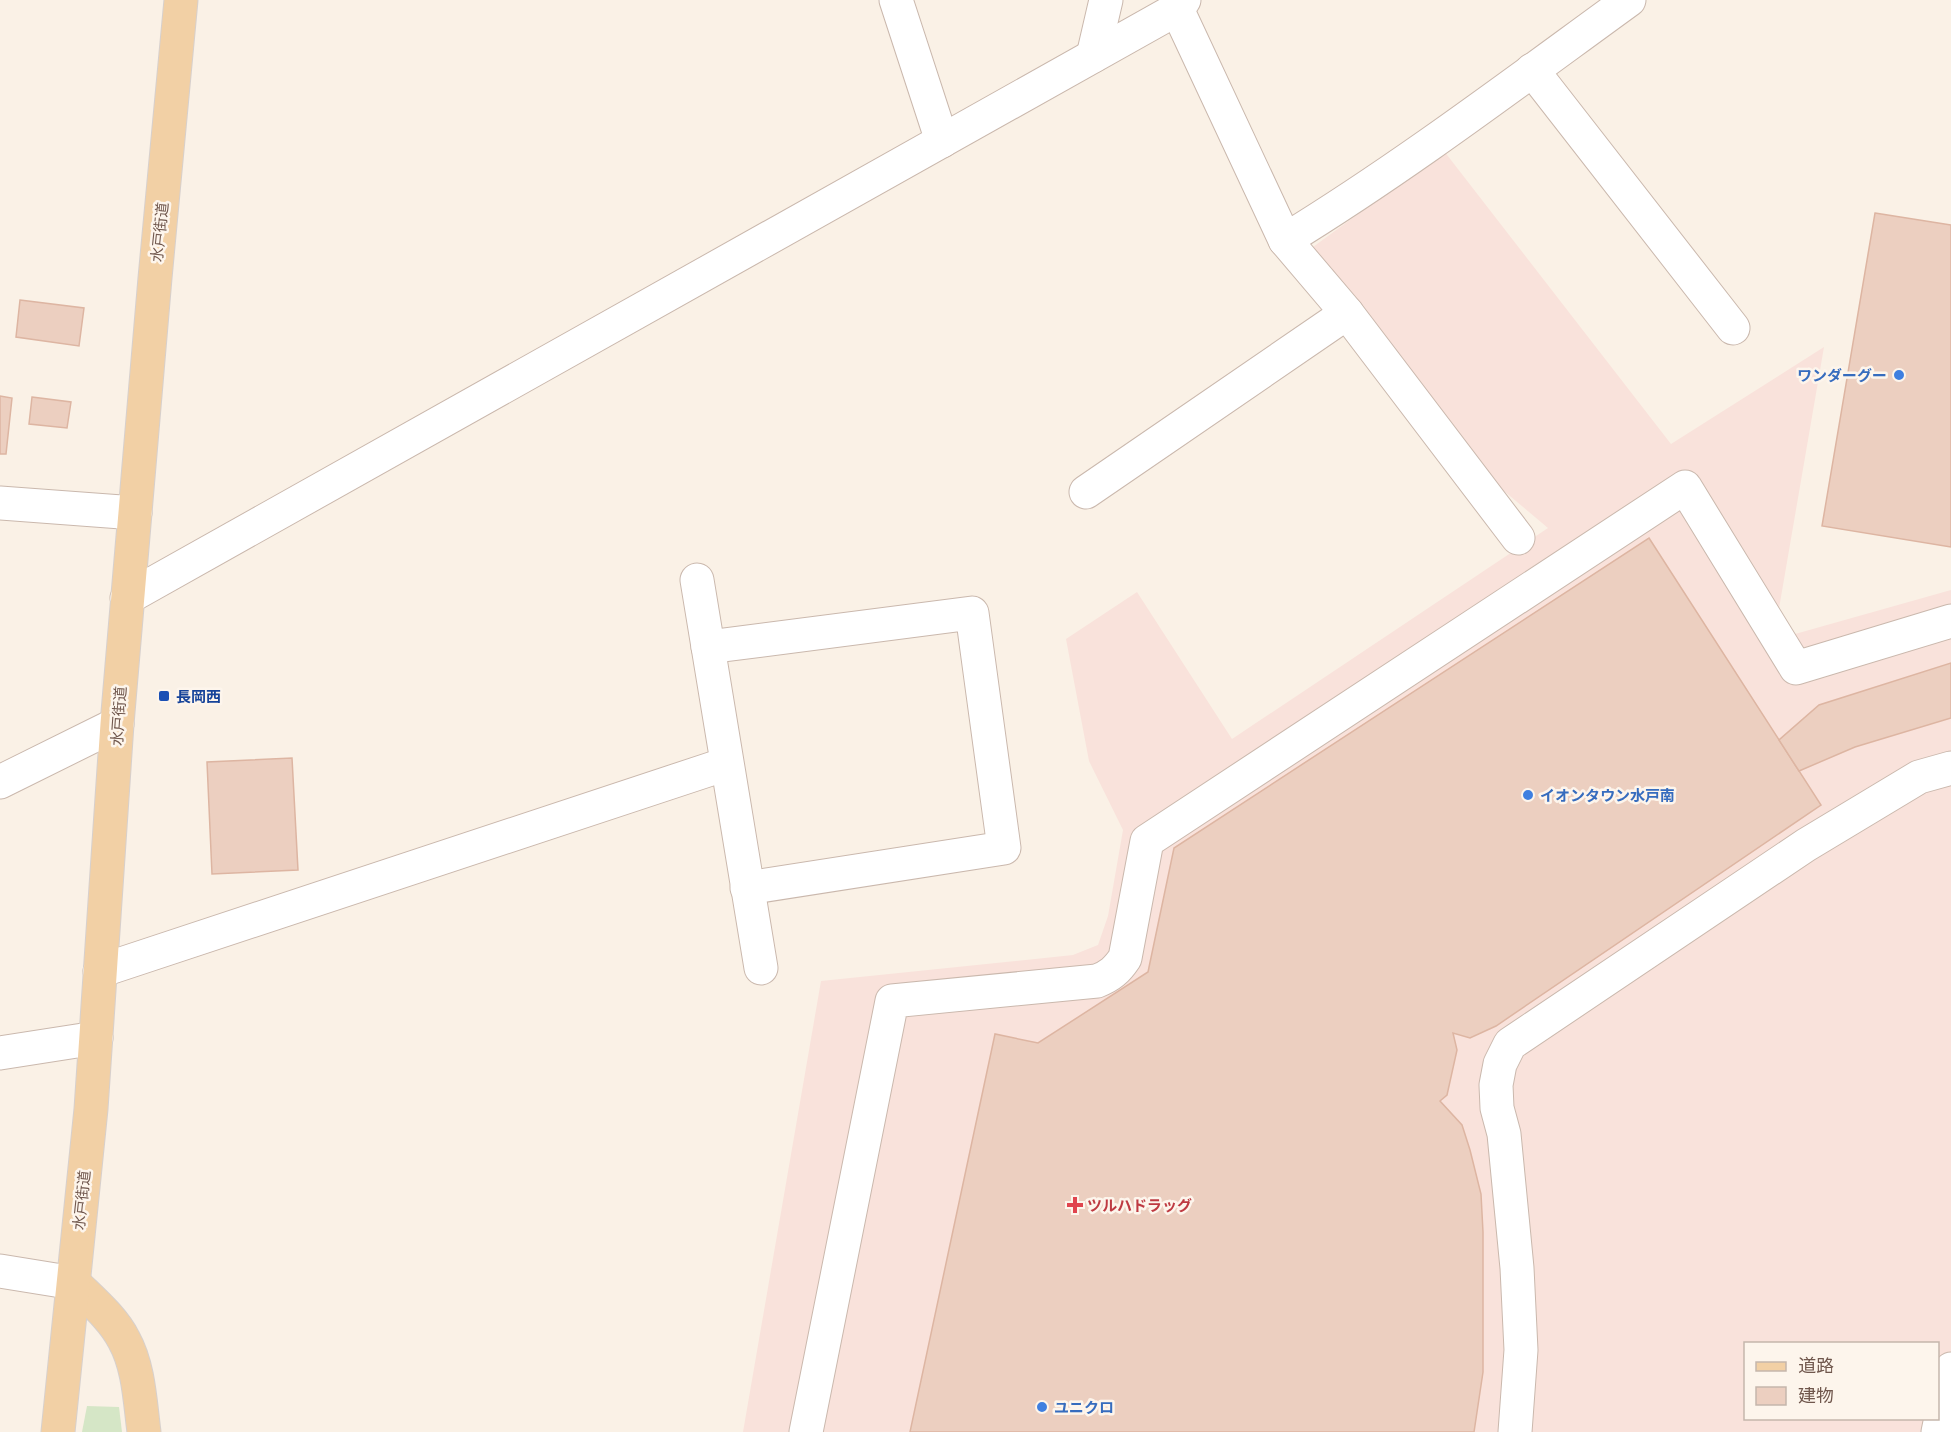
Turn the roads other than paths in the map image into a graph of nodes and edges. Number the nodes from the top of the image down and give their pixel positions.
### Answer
1 (182, 0) edge
2 (896, 0) edge
3 (1106, 0) edge
4 (1629, 0) edge
5 (1180, 5) edge
6 (1093, 56) junction
7 (1532, 70) junction
8 (942, 141) junction
9 (1285, 240) junction
10 (1347, 313) junction
11 (1733, 328) dead end
12 (1086, 492) dead end
13 (0, 503) edge
14 (135, 513) junction
15 (1518, 538) dead end
16 (697, 580) dead end
17 (127, 598) junction
18 (1951, 621) edge
19 (708, 647) junction
20 (117, 724) junction
21 (726, 764) junction
22 (1951, 768) edge
23 (0, 782) edge
24 (747, 888) junction
25 (761, 968) dead end
26 (100, 971) junction
27 (96, 1038) junction
28 (0, 1053) edge
29 (0, 1271) edge
30 (74, 1283) junction
31 (1951, 1369) edge
32 (58, 1432) edge
33 (144, 1432) edge
34 (806, 1432) edge
35 (1515, 1432) edge
36 (1938, 1432) edge

1 - 14 main road, 水戸街道
2 - 8 street
3 - 6 street
4 - 7 street
5 - 6 street
5 - 9 street
6 - 8 street
7 - 9 street
7 - 11 street
8 - 17 street
9 - 10 street
10 - 12 street
10 - 15 street
13 - 14 street
14 - 17 main road, 水戸街道
16 - 19 street
17 - 20 main road, 水戸街道
18 - 34 street
19 - 21 street
19 - 24 street
20 - 23 street
20 - 26 main road, 水戸街道
21 - 24 street
21 - 26 street
22 - 35 street
24 - 25 street
26 - 27 main road, 水戸街道
27 - 28 street
27 - 30 main road, 水戸街道
29 - 30 street
30 - 32 main road, 水戸街道
30 - 33 main road
31 - 36 street

